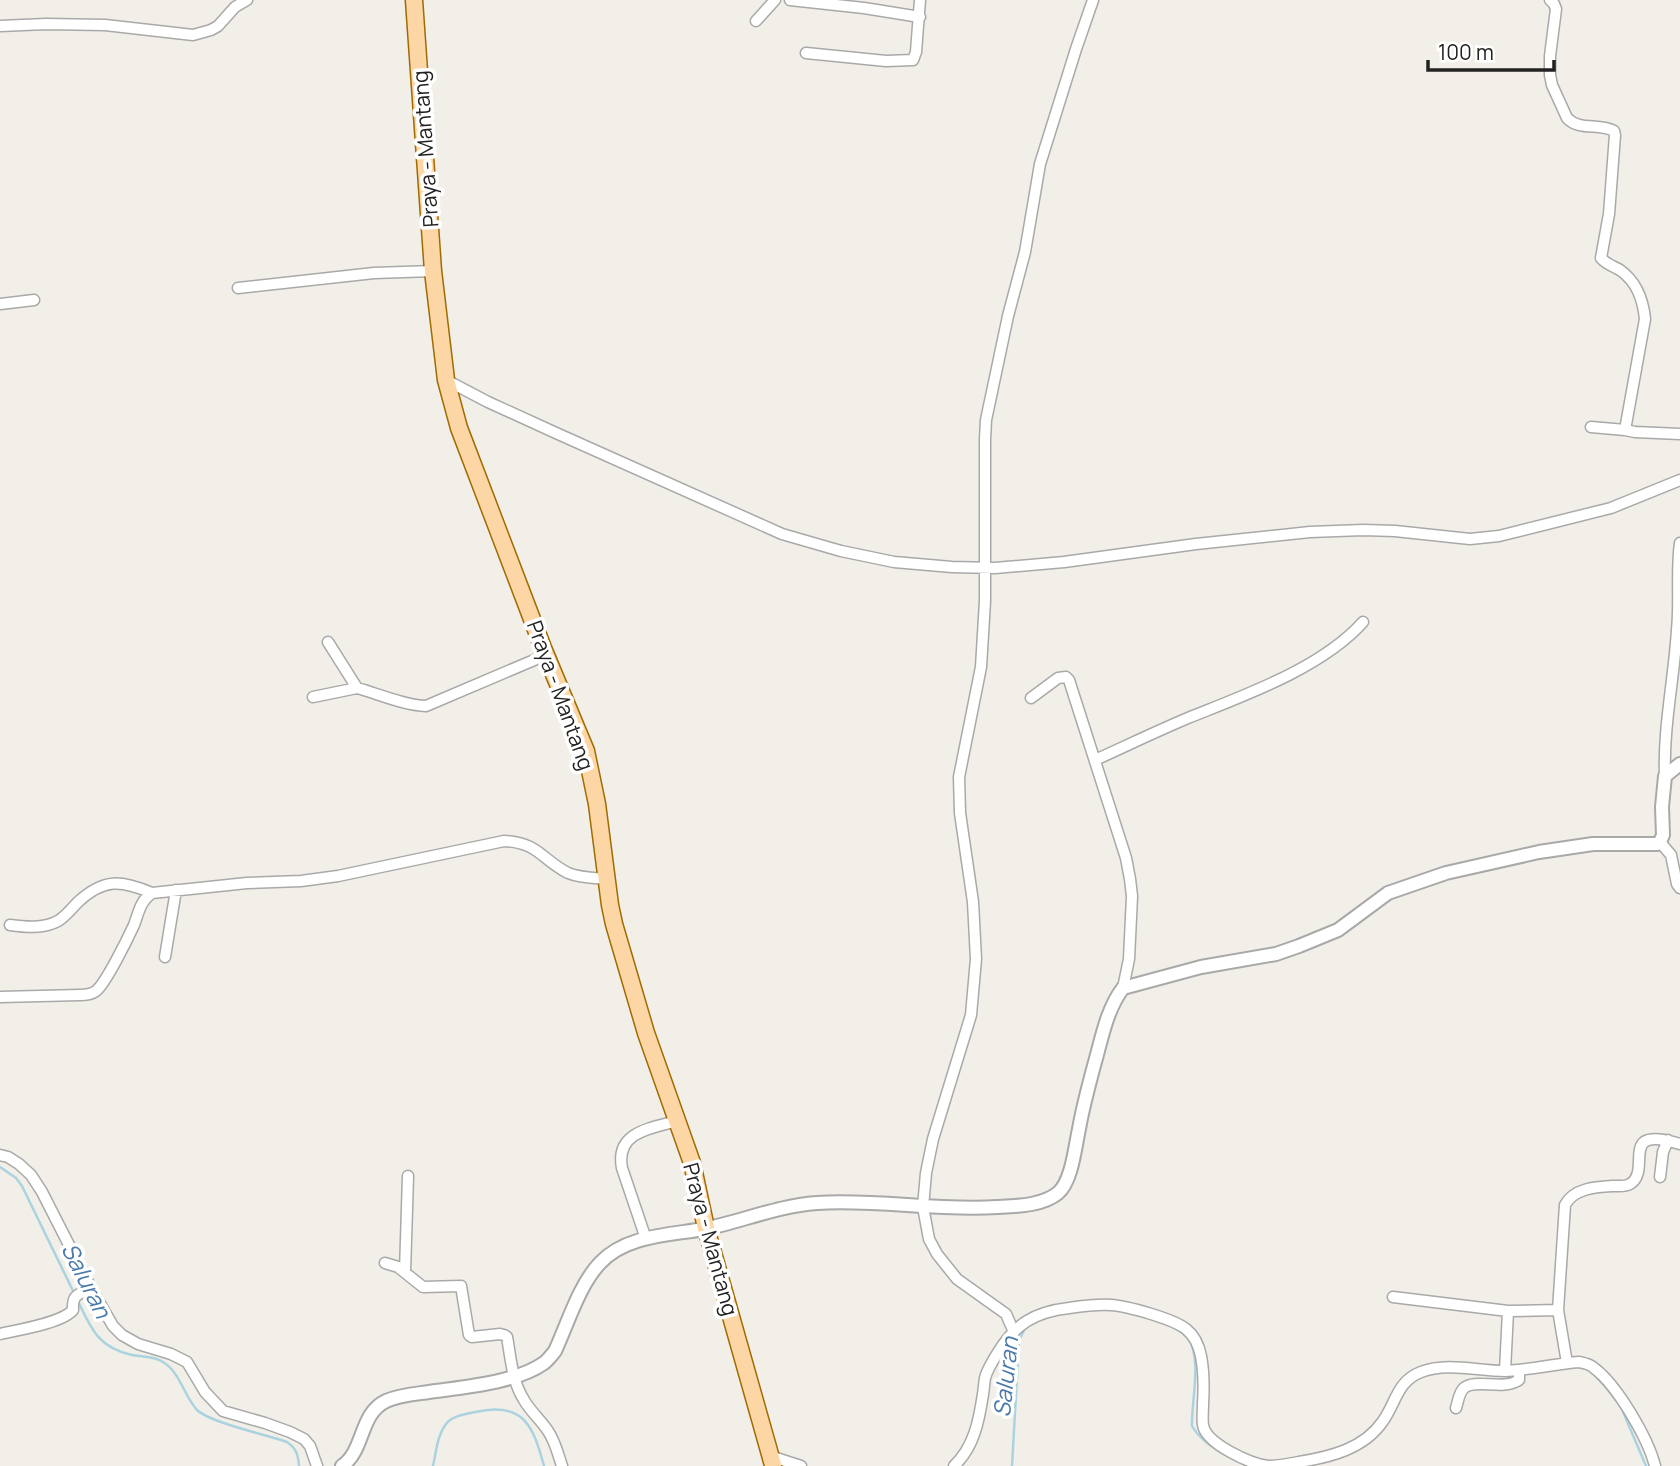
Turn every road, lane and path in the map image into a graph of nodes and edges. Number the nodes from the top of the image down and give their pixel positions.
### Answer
1 (247, 0) edge
2 (414, 0) edge
3 (775, 0) edge
4 (790, 0) edge
5 (920, 0) edge
6 (1093, 0) edge
7 (1550, 0) edge
8 (920, 17) junction
9 (756, 21) dead end
10 (0, 26) edge
11 (806, 53) dead end
12 (433, 271) junction
13 (238, 288) dead end
14 (34, 300) dead end
15 (0, 304) edge
16 (446, 380) junction
17 (1591, 426) dead end
18 (1625, 430) junction
19 (1680, 434) edge
20 (1680, 480) edge
21 (1680, 543) edge
22 (984, 568) junction
23 (1679, 613) edge
24 (1363, 622) dead end
25 (328, 642) dead end
26 (546, 655) junction
27 (356, 688) junction
28 (313, 697) dead end
29 (1031, 698) dead end
30 (1095, 760) junction
31 (1680, 764) edge
32 (1665, 776) junction
33 (1660, 842) junction
34 (607, 879) junction
35 (1680, 888) edge
36 (176, 890) junction
37 (152, 892) junction
38 (10, 925) dead end
39 (165, 957) dead end
40 (1123, 988) junction
41 (0, 997) edge
42 (677, 1121) junction
43 (1668, 1140) junction
44 (1680, 1144) edge
45 (0, 1155) edge
46 (408, 1176) dead end
47 (1660, 1177) dead end
48 (923, 1207) junction
49 (706, 1228) junction
50 (646, 1239) junction
51 (385, 1263) dead end
52 (405, 1272) junction
53 (88, 1289) junction
54 (1393, 1297) dead end
55 (1558, 1310) junction
56 (1508, 1311) junction
57 (1013, 1330) junction
58 (0, 1334) edge
59 (1566, 1363) junction
60 (1505, 1371) junction
61 (1519, 1374) junction
62 (513, 1377) junction
63 (1455, 1408) dead end
64 (771, 1460) edge
65 (317, 1466) edge
66 (342, 1466) edge
67 (562, 1466) edge
68 (801, 1466) edge
69 (954, 1466) edge
70 (1654, 1466) edge

1 - 10 street
2 - 12 main road, Praya - Mantang
3 - 9 street
4 - 8 street
5 - 8 street
6 - 22 street
7 - 18 street
8 - 11 street
12 - 13 street
12 - 16 main road, Praya - Mantang
14 - 15 street
16 - 22 street
16 - 26 main road, Praya - Mantang
17 - 18 street
18 - 19 street
20 - 22 street
21 - 23 street
22 - 48 street
23 - 32 street
24 - 30 street
25 - 27 street
26 - 27 street
26 - 34 main road, Praya - Mantang
27 - 28 street
29 - 30 street
30 - 40 street
31 - 32 street
32 - 33 street
33 - 35 street
33 - 40 street
34 - 36 street
34 - 42 main road, Praya - Mantang
36 - 37 street
36 - 39 street
37 - 38 street
37 - 41 street
40 - 48 street
42 - 49 main road, Praya - Mantang
42 - 50 street
43 - 44 street
43 - 47 street
43 - 55 street
45 - 53 street
46 - 52 street
48 - 49 street
48 - 57 street
49 - 50 street
49 - 64 main road, Praya - Mantang
50 - 62 street
51 - 52 street
52 - 62 street
53 - 58 street
53 - 65 street
54 - 56 street
55 - 56 street
55 - 59 street
56 - 60 street
57 - 60 street
57 - 69 street
59 - 61 street
59 - 70 street
60 - 61 street
61 - 63 street
62 - 66 street
62 - 67 street
64 - 68 street

